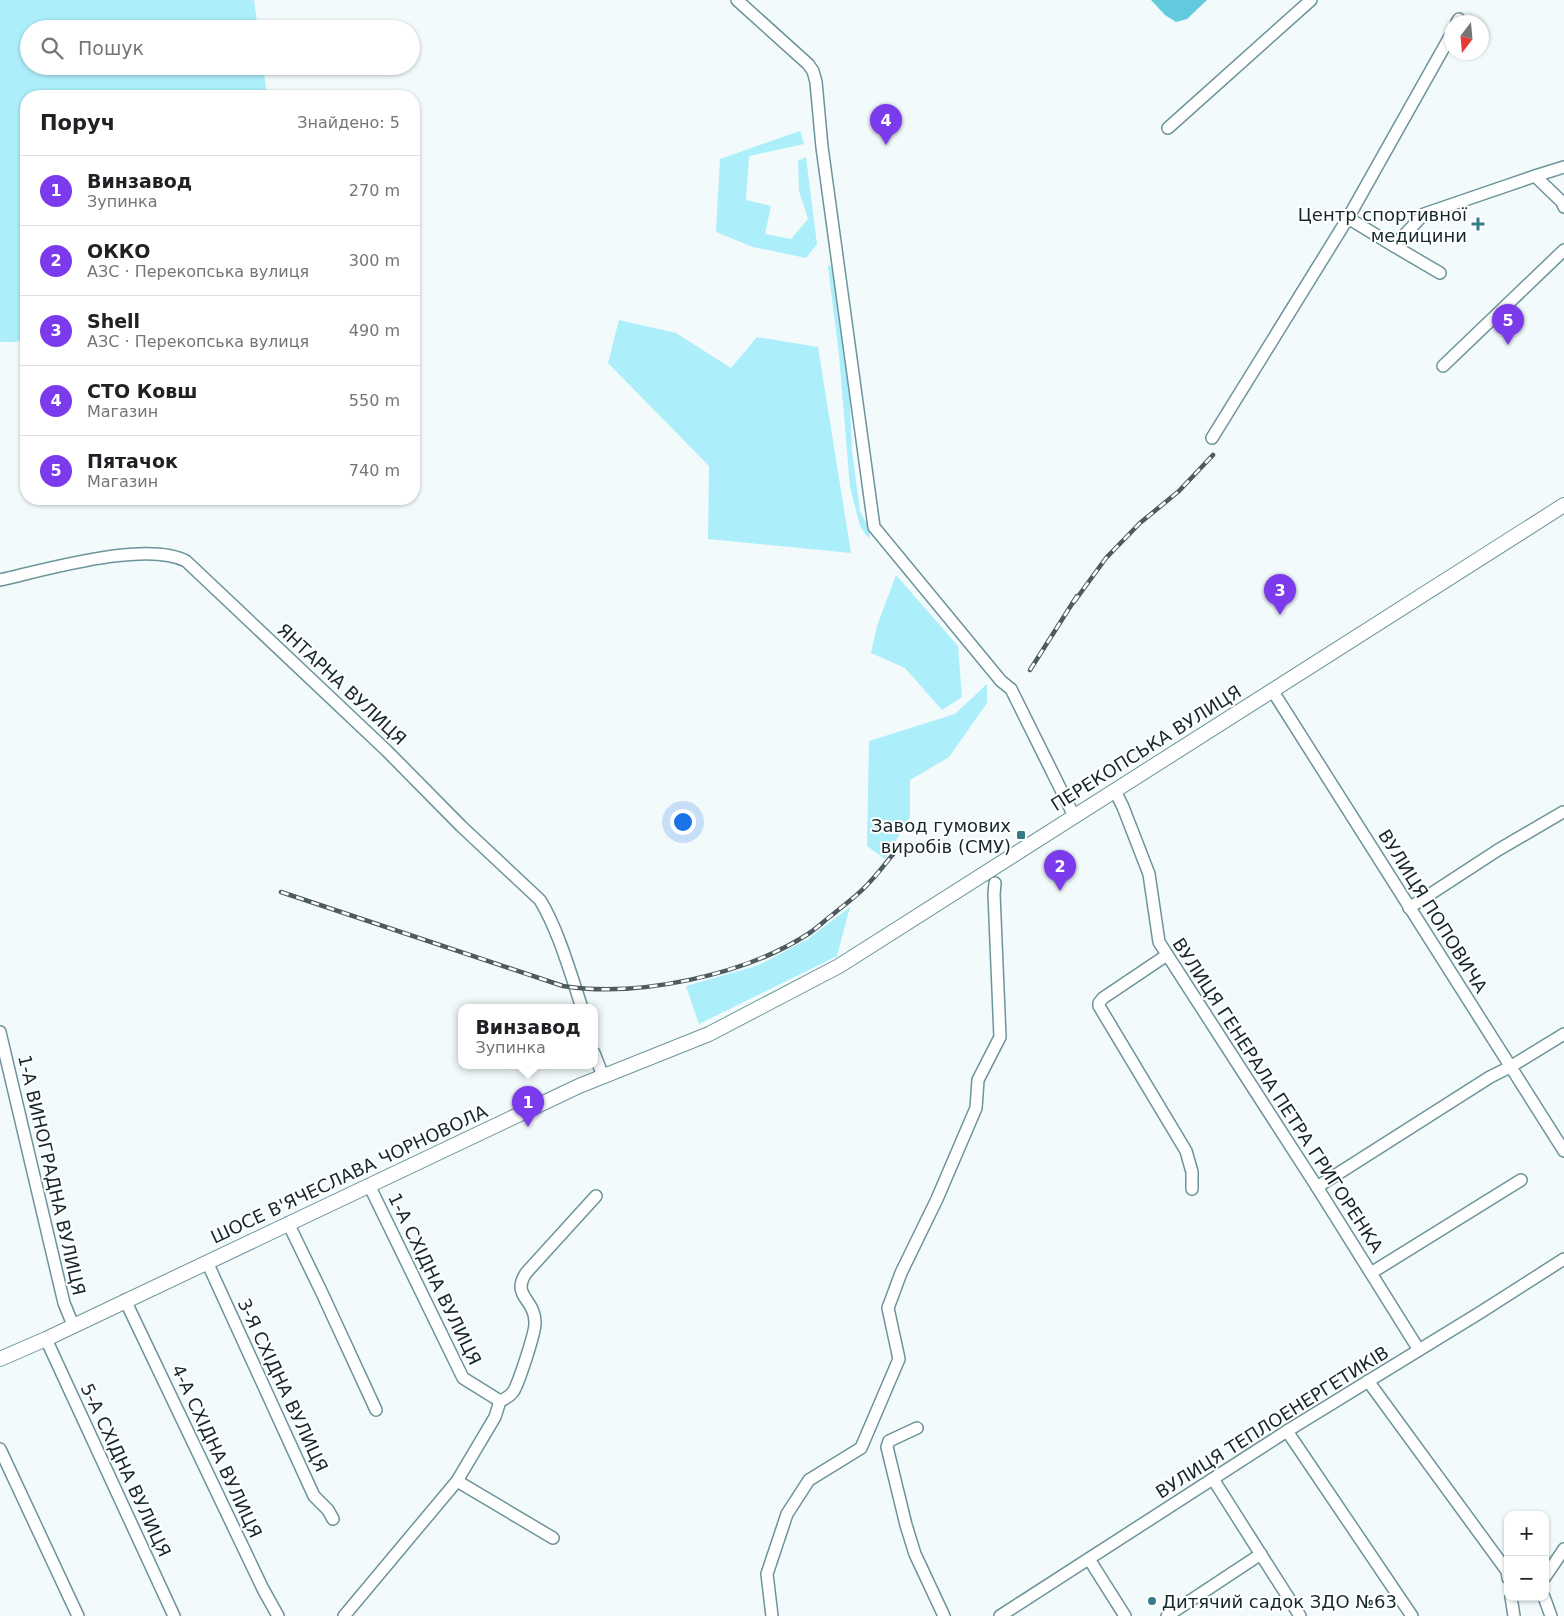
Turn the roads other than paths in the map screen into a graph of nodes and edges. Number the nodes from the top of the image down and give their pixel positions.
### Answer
1 (737, 0) edge
2 (1311, 0) edge
3 (1444, 47) edge
4 (1168, 128) dead end
5 (1564, 167) edge
6 (1535, 176) junction
7 (1564, 207) edge
8 (1348, 218) junction
9 (1394, 246) junction
10 (1564, 250) edge
11 (1440, 273) dead end
12 (1443, 366) dead end
13 (1212, 438) dead end
14 (1564, 505) edge
15 (0, 580) edge
16 (1272, 690) junction
17 (1114, 791) junction
18 (1563, 812) edge
19 (1074, 816) junction
20 (995, 883) dead end
21 (1409, 908) junction
22 (1167, 955) junction
23 (581, 1004) edge
24 (744, 1016) joint
25 (0, 1032) edge
26 (1564, 1034) edge
27 (598, 1063) edge
28 (1510, 1067) junction
29 (603, 1076) junction
30 (1564, 1151) edge
31 (1521, 1180) dead end
32 (369, 1185) junction
33 (1318, 1187) junction
34 (1192, 1189) dead end
35 (596, 1196) dead end
36 (288, 1223) junction
37 (1564, 1259) edge
38 (207, 1262) junction
39 (1371, 1273) junction
40 (126, 1300) junction
41 (73, 1325) junction
42 (46, 1339) junction
43 (1419, 1350) junction
44 (0, 1359) edge
45 (1368, 1381) junction
46 (500, 1400) junction
47 (376, 1410) dead end
48 (917, 1428) dead end
49 (1287, 1431) junction
50 (0, 1449) edge
51 (1213, 1479) junction
52 (457, 1481) junction
53 (333, 1519) dead end
54 (553, 1538) dead end
55 (1564, 1549) edge
56 (1261, 1554) junction
57 (1089, 1559) junction
58 (1504, 1567) edge
59 (1549, 1571) edge
60 (1512, 1601) edge
61 (1545, 1601) edge
62 (1006, 1614) edge
63 (78, 1616) edge
64 (174, 1616) edge
65 (278, 1616) edge
66 (344, 1616) edge
67 (772, 1616) edge
68 (944, 1616) edge
69 (1125, 1616) edge
70 (1167, 1616) edge
71 (1300, 1616) edge
72 (1412, 1616) edge
73 (1514, 1616) edge
74 (1551, 1616) edge

1 - 19 street
2 - 4 street
3 - 8 street
5 - 6 street
6 - 7 street
6 - 9 street
8 - 9 street
8 - 13 street
9 - 11 street
10 - 12 street
14 - 16 main road, ПЕРЕКОПСЬКА ВУЛИЦЯ
15 - 23 street, ЯНТАРНА ВУЛИЦЯ
16 - 17 main road, ПЕРЕКОПСЬКА ВУЛИЦЯ
16 - 21 street, ВУЛИЦЯ ПОПОВИЧА
17 - 19 main road, ПЕРЕКОПСЬКА ВУЛИЦЯ
17 - 22 street, ВУЛИЦЯ ГЕНЕРАЛА ПЕТРА ГРИГОРЕНКА
18 - 21 street
19 - 24 main road, ПЕРЕКОПСЬКА ВУЛИЦЯ
20 - 67 street
21 - 28 street, ВУЛИЦЯ ПОПОВИЧА
22 - 33 street, ВУЛИЦЯ ГЕНЕРАЛА ПЕТРА ГРИГОРЕНКА
22 - 34 street
24 - 29 main road, ШОСЕ В'ЯЧЕСЛАВА ЧОРНОВОЛА
25 - 41 street, 1-А ВИНОГРАДНА ВУЛИЦЯ
26 - 28 street
27 - 29 street
28 - 30 street, ВУЛИЦЯ ПОПОВИЧА
28 - 33 street
29 - 32 main road, ШОСЕ В'ЯЧЕСЛАВА ЧОРНОВОЛА
31 - 39 street
32 - 36 main road, ШОСЕ В'ЯЧЕСЛАВА ЧОРНОВОЛА
32 - 46 street, 1-А СХІДНА ВУЛИЦЯ
33 - 39 street, ВУЛИЦЯ ГЕНЕРАЛА ПЕТРА ГРИГОРЕНКА
35 - 46 street
36 - 38 main road, ШОСЕ В'ЯЧЕСЛАВА ЧОРНОВОЛА
36 - 47 street
37 - 43 street, ВУЛИЦЯ ТЕПЛОЕНЕРГЕТИКІВ
38 - 40 main road, ШОСЕ В'ЯЧЕСЛАВА ЧОРНОВОЛА
38 - 53 street, 3-Я СХІДНА ВУЛИЦЯ
39 - 43 street, ВУЛИЦЯ ГЕНЕРАЛА ПЕТРА ГРИГОРЕНКА
40 - 41 main road, ШОСЕ В'ЯЧЕСЛАВА ЧОРНОВОЛА
40 - 65 street, 4-А СХІДНА ВУЛИЦЯ
41 - 42 main road, ШОСЕ В'ЯЧЕСЛАВА ЧОРНОВОЛА
42 - 44 main road, ШОСЕ В'ЯЧЕСЛАВА ЧОРНОВОЛА
42 - 64 street, 5-А СХІДНА ВУЛИЦЯ
43 - 45 street, ВУЛИЦЯ ТЕПЛОЕНЕРГЕТИКІВ
45 - 49 street, ВУЛИЦЯ ТЕПЛОЕНЕРГЕТИКІВ
45 - 58 street
46 - 52 street
48 - 68 street
49 - 51 street, ВУЛИЦЯ ТЕПЛОЕНЕРГЕТИКІВ
49 - 72 street
50 - 63 street
51 - 56 street
51 - 57 street, ВУЛИЦЯ ТЕПЛОЕНЕРГЕТИКІВ
52 - 54 street
52 - 66 street
55 - 59 street
56 - 70 street
56 - 71 street
57 - 62 street, ВУЛИЦЯ ТЕПЛОЕНЕРГЕТИКІВ
57 - 69 street
60 - 73 street
61 - 74 street

